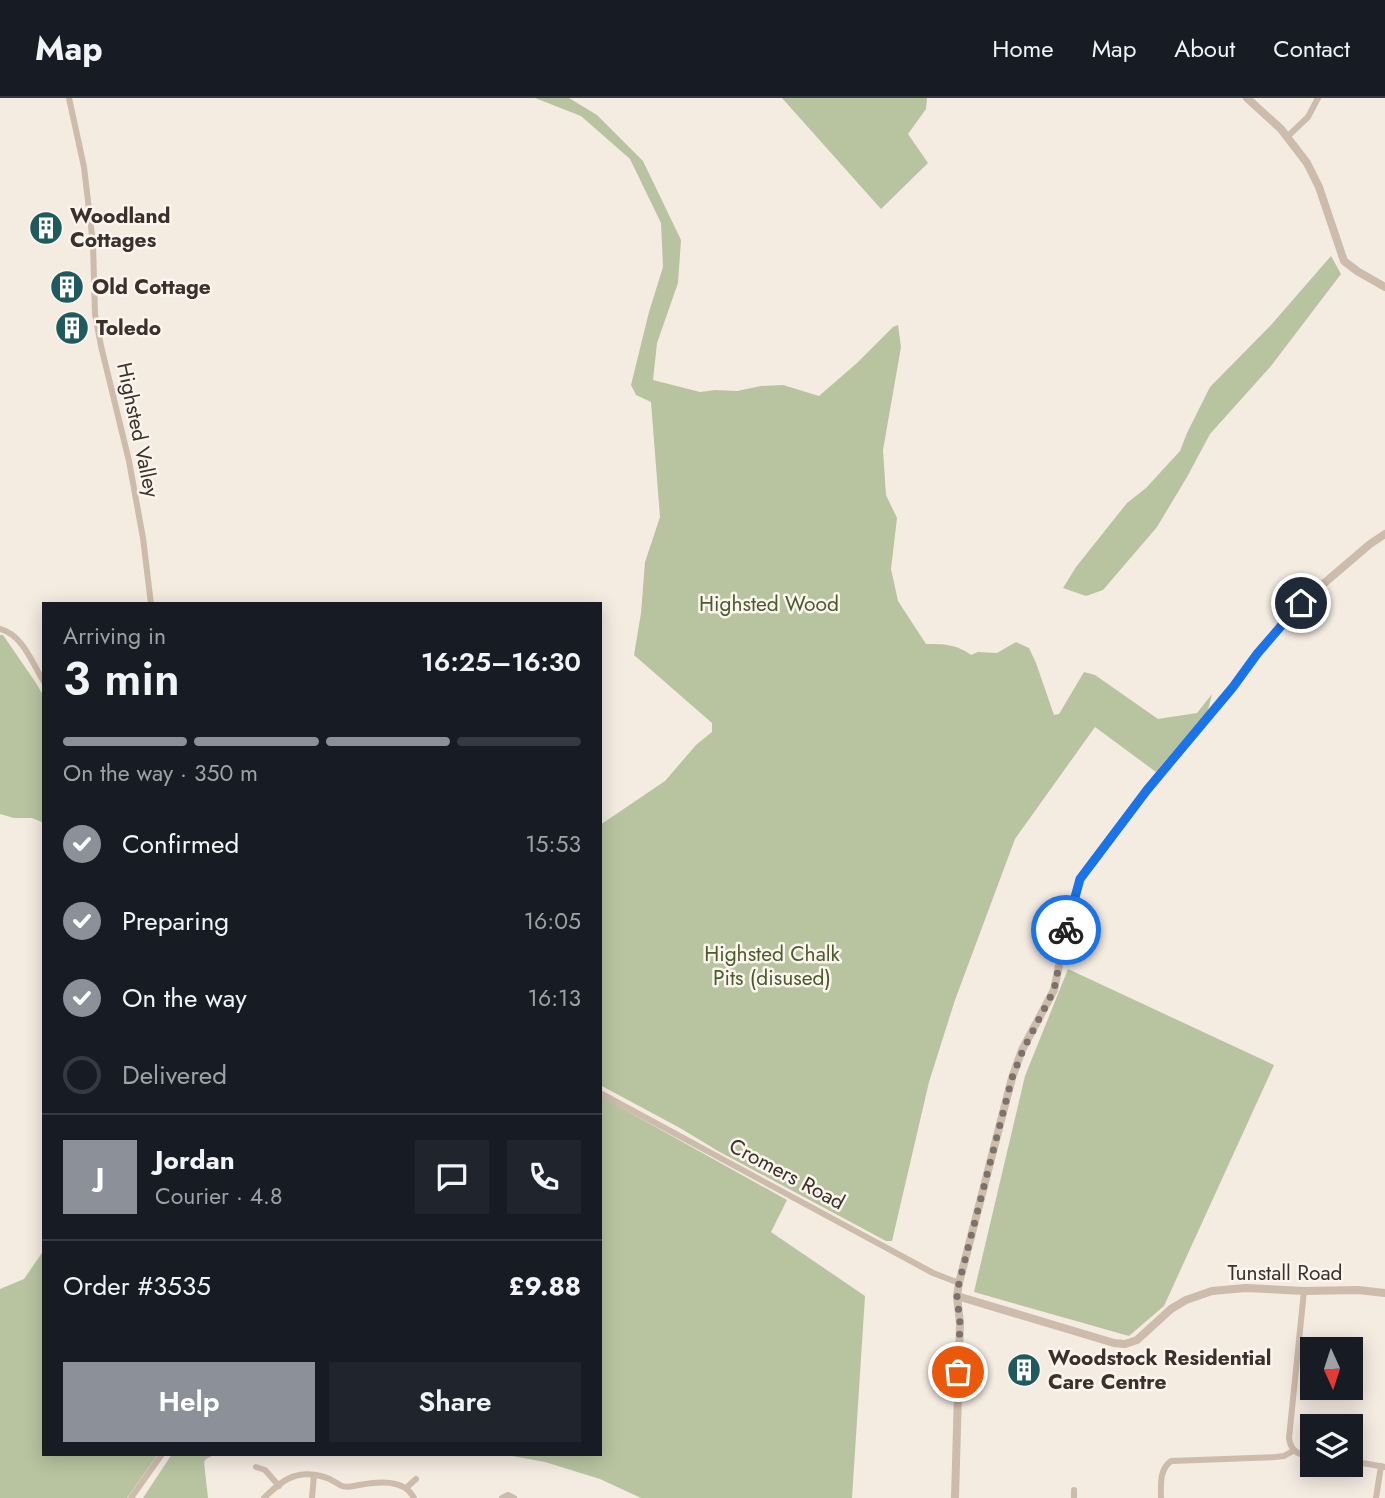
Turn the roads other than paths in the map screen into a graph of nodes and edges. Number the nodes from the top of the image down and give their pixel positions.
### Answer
1 (69, 98) edge
2 (1247, 98) edge
3 (1318, 98) edge
4 (1287, 136) junction
5 (1385, 287) edge
6 (1385, 534) edge
7 (151, 602) edge
8 (0, 629) edge
9 (42, 679) edge
10 (602, 1094) edge
11 (959, 1283) junction
12 (1304, 1291) junction
13 (1385, 1293) edge
14 (957, 1296) junction
15 (1298, 1355) joint
16 (1293, 1451) junction
17 (1300, 1454) edge
18 (161, 1456) edge
19 (1363, 1463) edge
20 (1383, 1466) edge
21 (256, 1467) dead end
22 (314, 1475) junction
23 (416, 1479) dead end
24 (279, 1486) junction
25 (406, 1488) junction
26 (1074, 1490) dead end
27 (131, 1498) edge
28 (264, 1498) edge
29 (312, 1498) edge
30 (414, 1498) edge
31 (502, 1498) edge
32 (514, 1498) edge
33 (955, 1498) edge
34 (1074, 1498) edge
35 (1161, 1498) edge
36 (1376, 1498) edge

1 - 7 street, Highsted Valley
2 - 4 street
3 - 4 street
4 - 5 street
6 - 11 street
8 - 9 street
10 - 11 street, Cromers Road
11 - 14 street
12 - 13 street, Tunstall Road
12 - 14 street, Tunstall Road
12 - 15 street
14 - 33 street
15 - 16 street
16 - 17 street
16 - 35 street
18 - 27 street
19 - 20 street
20 - 36 street
21 - 24 street
22 - 24 street
22 - 25 street
22 - 29 street
23 - 25 street
24 - 28 street
25 - 30 street
26 - 34 street
31 - 32 street

